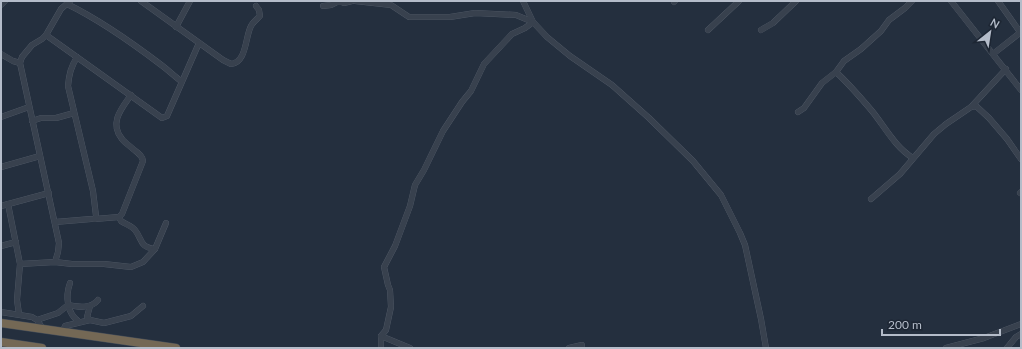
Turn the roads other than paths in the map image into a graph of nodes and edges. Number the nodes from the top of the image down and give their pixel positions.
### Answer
1 (5, 1) edge
2 (141, 1) edge
3 (190, 1) edge
4 (352, 1) edge
5 (355, 1) edge
6 (523, 1) edge
7 (739, 1) edge
8 (796, 1) edge
9 (912, 1) edge
10 (951, 1) edge
11 (998, 1) edge
12 (69, 2) edge
13 (1, 5) edge
14 (256, 6) dead end
15 (323, 6) dead end
16 (533, 22) junction
17 (176, 27) junction
18 (708, 30) dead end
19 (761, 30) dead end
20 (1021, 32) edge
21 (46, 35) junction
22 (199, 43) junction
23 (1, 54) edge
24 (993, 54) junction
25 (77, 57) junction
26 (20, 63) junction
27 (1006, 69) junction
28 (836, 72) junction
29 (182, 81) junction
30 (1020, 88) edge
31 (131, 95) junction
32 (29, 107) junction
33 (971, 107) junction
34 (798, 112) dead end
35 (74, 113) junction
36 (1, 117) edge
37 (32, 121) junction
38 (40, 156) junction
39 (912, 158) junction
40 (1021, 159) edge
41 (1, 167) edge
42 (49, 193) junction
43 (871, 199) dead end
44 (8, 204) junction
45 (1, 206) edge
46 (119, 217) junction
47 (95, 219) junction
48 (55, 222) junction
49 (166, 223) dead end
50 (16, 242) junction
51 (1, 246) edge
52 (155, 249) junction
53 (54, 262) junction
54 (20, 264) junction
55 (70, 283) dead end
56 (98, 300) dead end
57 (68, 305) junction
58 (90, 306) junction
59 (143, 306) dead end
60 (1, 312) edge
61 (19, 314) junction
62 (37, 320) junction
63 (90, 320) junction
64 (79, 322) junction
65 (1, 323) edge
66 (1021, 324) edge
67 (43, 328) junction
68 (63, 332) junction
69 (1021, 334) edge
70 (381, 336) junction
71 (1, 342) edge
72 (582, 345) dead end
73 (381, 346) dead end
74 (42, 348) edge
75 (176, 348) edge
76 (410, 348) edge
77 (569, 348) edge
78 (766, 348) edge
79 (946, 348) edge
80 (1007, 348) edge

1 - 13 street
2 - 17 street
3 - 17 street
4 - 15 street
5 - 16 street
6 - 16 street
7 - 18 street
8 - 19 street
9 - 28 street
10 - 24 street
11 - 20 street
12 - 21 street
12 - 29 street
14 - 22 street
16 - 70 street
16 - 78 street
17 - 22 street
20 - 24 street
21 - 25 street
21 - 26 street
22 - 29 street
23 - 26 street
24 - 27 street
25 - 31 street
25 - 35 street
26 - 32 street
27 - 30 street
27 - 33 street
28 - 34 street
28 - 39 street
29 - 31 street
31 - 46 street
32 - 36 street
32 - 37 street
33 - 39 street
33 - 40 street
35 - 37 street
35 - 47 street
37 - 38 street
38 - 41 street
38 - 42 street
39 - 43 street
42 - 44 street
42 - 48 street
44 - 45 street
44 - 50 street
46 - 47 street
46 - 52 street
47 - 48 street
48 - 53 street
49 - 52 street
50 - 51 street
50 - 54 street
52 - 53 street
53 - 54 street
54 - 61 street
55 - 57 street
56 - 58 street
57 - 58 street
57 - 62 street
57 - 64 street
58 - 63 street
59 - 63 street
60 - 61 street
61 - 62 street
62 - 67 street
63 - 64 street
64 - 68 street
65 - 67 highway
66 - 79 street
67 - 68 highway
68 - 75 highway
69 - 80 street
70 - 73 street
70 - 76 street
71 - 74 highway
72 - 77 street

